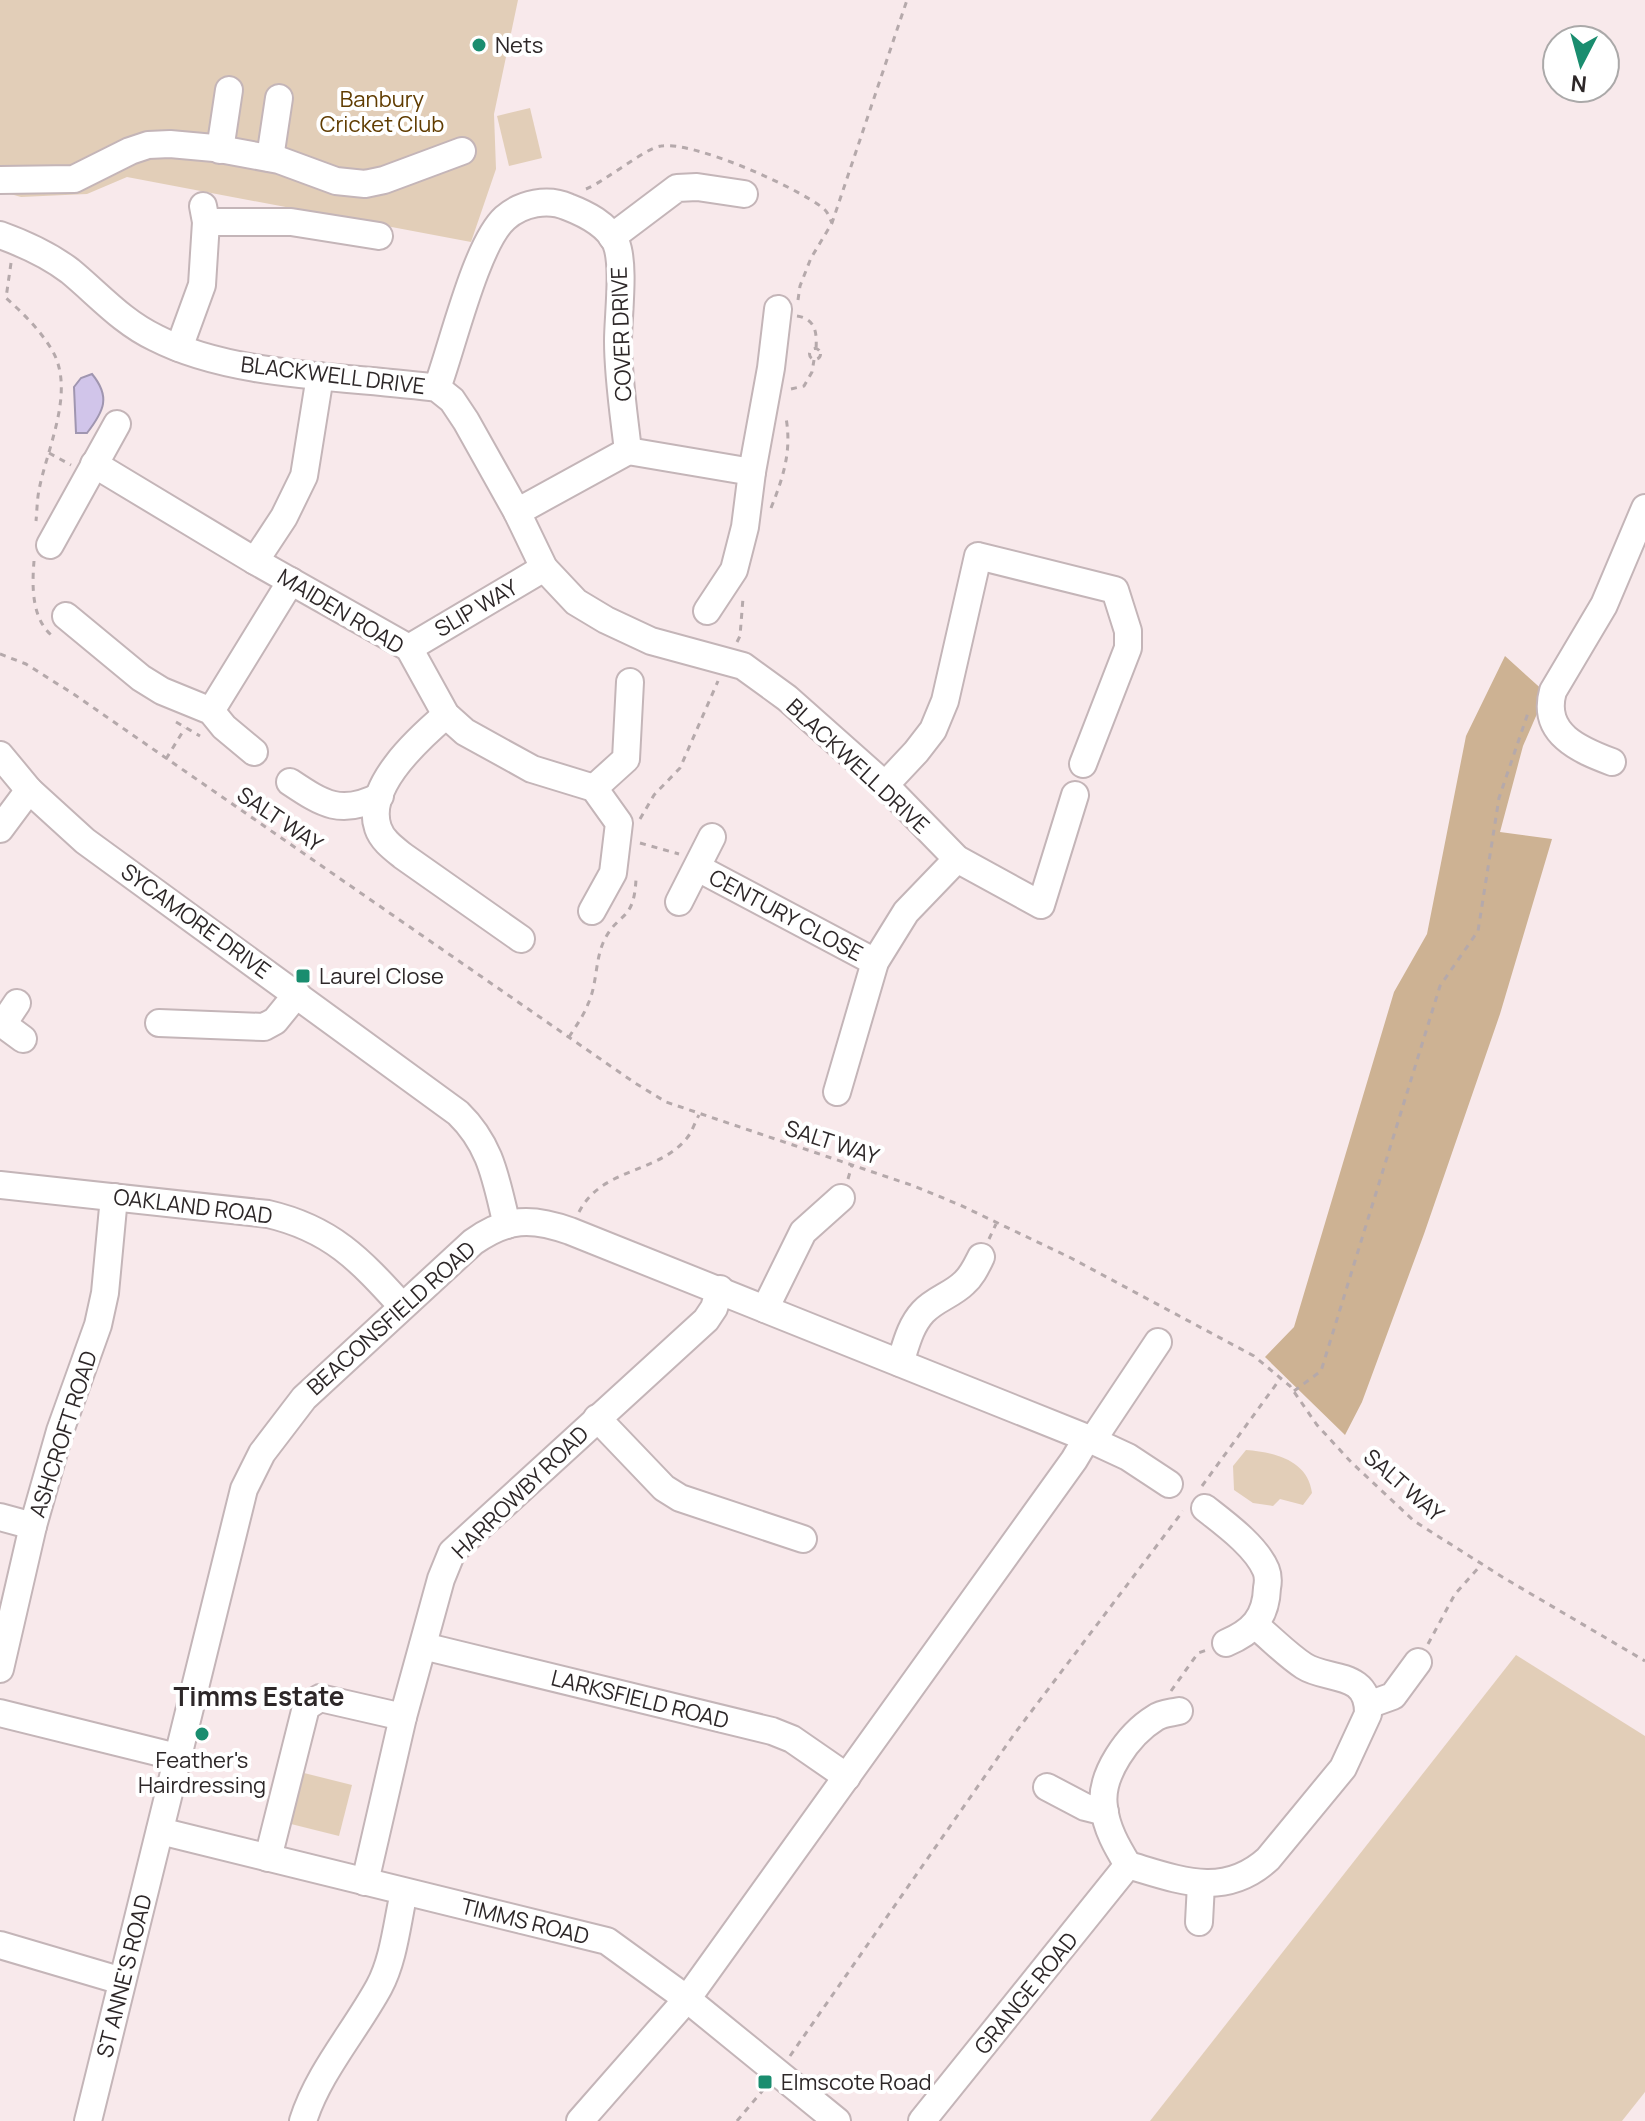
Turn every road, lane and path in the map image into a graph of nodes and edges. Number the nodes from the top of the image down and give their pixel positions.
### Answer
1 (229, 90) dead end
2 (279, 98) dead end
3 (220, 150) junction
4 (462, 151) dead end
5 (270, 158) junction
6 (0, 180) edge
7 (744, 194) dead end
8 (0, 235) edge
9 (379, 236) dead end
10 (612, 237) junction
11 (787, 312) joint
12 (179, 348) junction
13 (320, 376) junction
14 (437, 388) junction
15 (787, 389) dead end
16 (117, 424) dead end
17 (628, 451) junction
18 (94, 464) junction
19 (752, 472) junction
20 (1645, 508) edge
21 (517, 512) junction
22 (50, 545) dead end
23 (255, 561) junction
24 (544, 568) junction
25 (291, 581) junction
26 (707, 611) dead end
27 (66, 616) dead end
28 (409, 648) junction
29 (0, 654) edge
30 (630, 682) dead end
31 (1553, 691) junction
32 (205, 707) junction
33 (446, 715) junction
34 (254, 752) dead end
35 (0, 755) edge
36 (166, 759) junction
37 (1612, 762) dead end
38 (1083, 764) dead end
39 (290, 782) dead end
40 (885, 785) junction
41 (594, 788) junction
42 (29, 790) junction
43 (1075, 795) dead end
44 (380, 796) junction
45 (0, 829) edge
46 (619, 843) junction
47 (704, 855) junction
48 (957, 859) junction
49 (679, 902) dead end
50 (592, 911) dead end
51 (521, 939) dead end
52 (875, 962) junction
53 (297, 994) junction
54 (159, 1023) dead end
55 (837, 1092) dead end
56 (699, 1115) junction
57 (0, 1185) edge
58 (114, 1197) junction
59 (841, 1198) dead end
60 (507, 1225) junction
61 (570, 1231) junction
62 (981, 1257) dead end
63 (720, 1289) junction
64 (402, 1306) junction
65 (765, 1309) junction
66 (1158, 1342) dead end
67 (900, 1363) junction
68 (1281, 1378) junction
69 (1294, 1391) junction
70 (597, 1418) junction
71 (1090, 1440) junction
72 (1169, 1484) dead end
73 (1196, 1503) junction
74 (0, 1517) edge
75 (33, 1526) junction
76 (803, 1539) dead end
77 (1483, 1564) junction
78 (1256, 1626) junction
79 (1226, 1643) joint
80 (423, 1646) junction
81 (1645, 1653) edge
82 (1644, 1660) edge
83 (1418, 1662) joint
84 (0, 1669) edge
85 (1368, 1705) junction
86 (1179, 1711) joint
87 (0, 1713) edge
88 (403, 1717) junction
89 (177, 1757) junction
90 (847, 1777) junction
91 (1047, 1787) dead end
92 (1105, 1812) junction
93 (160, 1831) junction
94 (268, 1858) junction
95 (1128, 1865) junction
96 (365, 1882) junction
97 (1201, 1884) junction
98 (404, 1892) junction
99 (1199, 1922) dead end
100 (0, 1945) edge
101 (122, 1981) junction
102 (687, 1999) junction
103 (777, 2072) junction
104 (88, 2121) edge
105 (303, 2121) edge
106 (580, 2121) edge
107 (737, 2121) edge
108 (837, 2121) edge
109 (922, 2121) edge

1 - 3 street
2 - 5 street
3 - 5 street
3 - 6 street
4 - 5 street
7 - 10 street
8 - 12 street, BLACKWELL DRIVE
9 - 12 street
10 - 14 street, COVER DRIVE
10 - 17 street, COVER DRIVE
11 - 15 path
11 - 19 street
12 - 13 street, BLACKWELL DRIVE
13 - 14 street, BLACKWELL DRIVE
13 - 23 street
14 - 21 street, BLACKWELL DRIVE
16 - 18 street
17 - 19 street
17 - 21 street
18 - 22 street
18 - 23 street, MAIDEN ROAD
19 - 26 street
20 - 31 street
21 - 24 street, BLACKWELL DRIVE
23 - 25 street, MAIDEN ROAD
24 - 28 street, SLIP WAY
24 - 40 street, BLACKWELL DRIVE
25 - 28 street, MAIDEN ROAD
25 - 32 street
27 - 32 street
28 - 33 street, MAIDEN ROAD
29 - 36 path, SALT WAY
30 - 41 street
31 - 37 street
31 - 69 path
32 - 34 street
32 - 36 path
33 - 41 street, MAIDEN ROAD
33 - 44 street
35 - 42 street, SYCAMORE DRIVE
36 - 56 path, SALT WAY
38 - 40 street
39 - 44 street
40 - 48 street, BLACKWELL DRIVE
41 - 46 street
42 - 45 street
42 - 53 street, SYCAMORE DRIVE
43 - 48 street, BLACKWELL DRIVE
44 - 51 street
46 - 47 path
46 - 50 street
47 - 49 street, CENTURY CLOSE
47 - 52 street, CENTURY CLOSE
48 - 52 street
52 - 55 street
53 - 54 street
53 - 60 street, SYCAMORE DRIVE
56 - 61 path
56 - 68 path, SALT WAY
57 - 58 street, OAKLAND ROAD
58 - 64 street, OAKLAND ROAD
58 - 75 street, ASHCROFT ROAD
59 - 65 street
60 - 61 street, BEACONSFIELD ROAD
60 - 64 street, BEACONSFIELD ROAD
61 - 63 street, BEACONSFIELD ROAD
62 - 67 street
63 - 65 street, BEACONSFIELD ROAD
63 - 70 street, HARROWBY ROAD
64 - 89 street, BEACONSFIELD ROAD
65 - 67 street, BEACONSFIELD ROAD
66 - 71 street
67 - 71 street, BEACONSFIELD ROAD
68 - 69 path, SALT WAY
68 - 73 path
69 - 77 path, SALT WAY
70 - 76 street
70 - 80 street, HARROWBY ROAD
71 - 72 street, BEACONSFIELD ROAD
71 - 90 street
73 - 78 street
73 - 103 path
74 - 75 street
75 - 84 street, ASHCROFT ROAD
77 - 82 path, SALT WAY
77 - 83 path
78 - 79 street
78 - 85 street
79 - 86 path
80 - 88 street, HARROWBY ROAD
80 - 90 street, LARKSFIELD ROAD
81 - 82 path
83 - 85 street
85 - 97 street
86 - 92 street
87 - 89 street
88 - 94 street
88 - 96 street, HARROWBY ROAD
89 - 93 street, BEACONSFIELD ROAD
90 - 102 street
91 - 92 street
92 - 95 street
93 - 94 street, TIMMS ROAD
93 - 101 street, ST ANNE'S ROAD
94 - 96 street, TIMMS ROAD
95 - 97 street
95 - 109 street, GRANGE ROAD
96 - 98 street, TIMMS ROAD
97 - 99 street
98 - 102 street, TIMMS ROAD
98 - 105 street
100 - 101 street
101 - 104 street, ST ANNE'S ROAD
102 - 103 street, TIMMS ROAD
102 - 106 street
103 - 107 path
103 - 108 street, TIMMS ROAD

